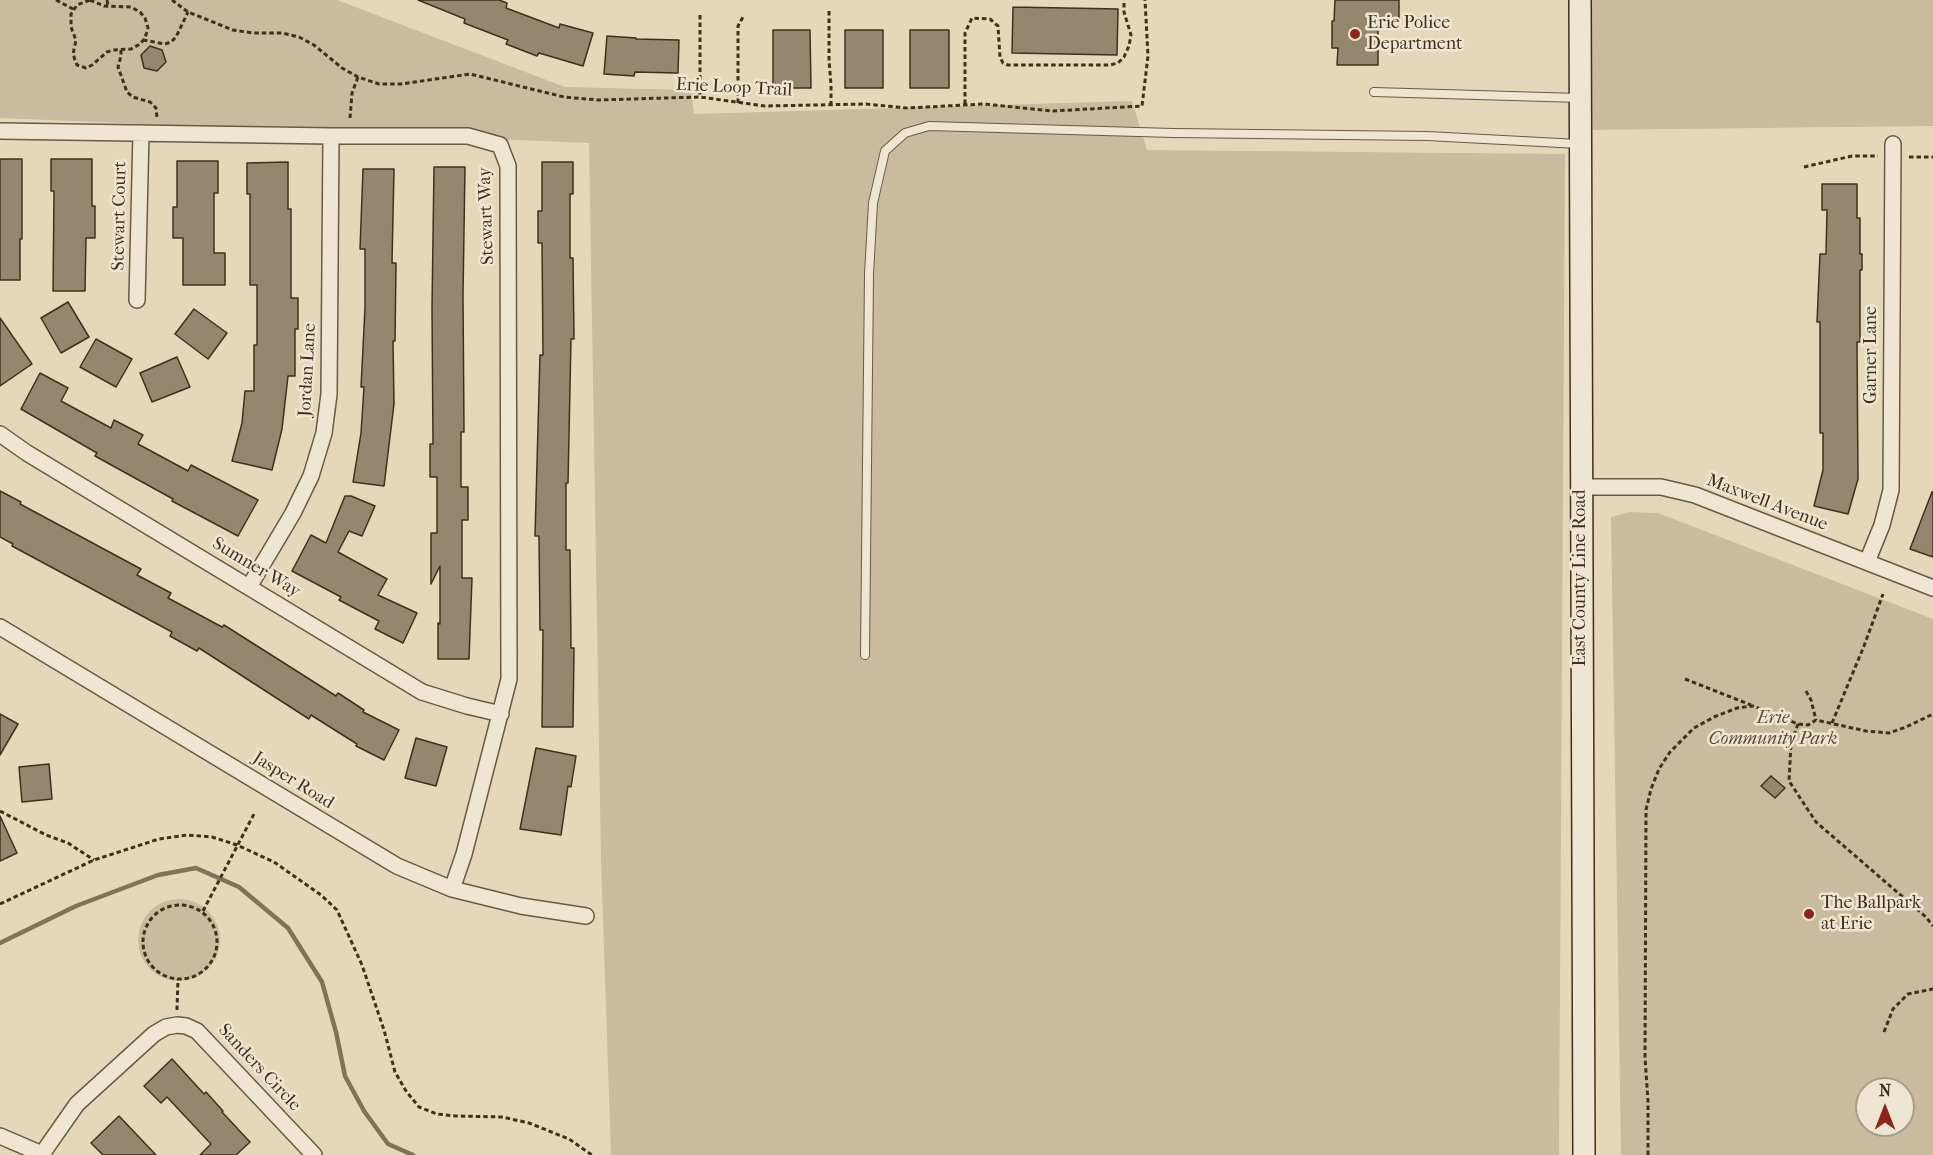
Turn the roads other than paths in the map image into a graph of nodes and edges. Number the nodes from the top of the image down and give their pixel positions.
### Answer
1 (1580, 0) edge
2 (1374, 92) dead end
3 (1581, 98) junction
4 (0, 131) edge
5 (141, 133) junction
6 (332, 136) junction
7 (1581, 144) junction
8 (1893, 144) dead end
9 (137, 300) dead end
10 (0, 434) edge
11 (1581, 487) junction
12 (1867, 562) junction
13 (249, 586) junction
14 (1933, 588) edge
15 (0, 627) edge
16 (865, 655) dead end
17 (501, 714) junction
18 (452, 889) junction
19 (586, 916) dead end
20 (0, 1136) edge
21 (43, 1154) edge
22 (314, 1155) edge
23 (1584, 1155) edge

1 - 3 main road, East County Line Road
2 - 3 lane
3 - 7 main road, East County Line Road
4 - 5 street, Stewart Way
5 - 6 street, Stewart Way
5 - 9 street, Stewart Court
6 - 13 street, Jordan Lane
6 - 17 street, Stewart Way
7 - 11 main road, East County Line Road
7 - 16 lane
8 - 12 street, Garner Lane
10 - 13 street, Sumner Way
11 - 12 street, Maxwell Avenue
11 - 23 main road, East County Line Road
12 - 14 street, Maxwell Avenue
13 - 17 street, Sumner Way
15 - 18 street, Jasper Road
17 - 18 street
18 - 19 street, Jasper Road
20 - 21 street
21 - 22 street, Sanders Circle

